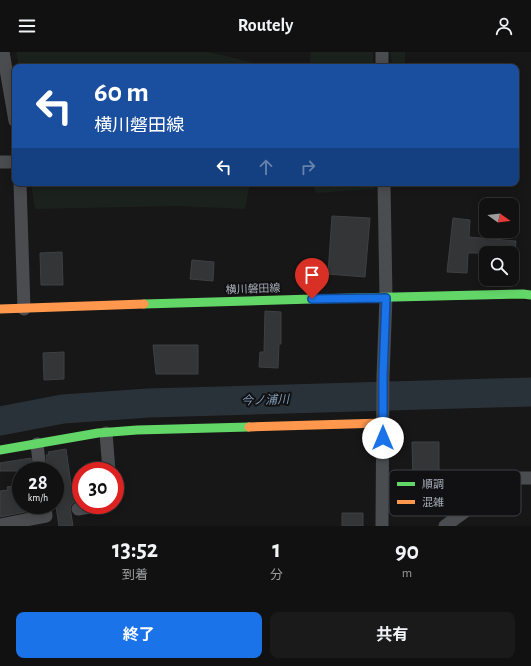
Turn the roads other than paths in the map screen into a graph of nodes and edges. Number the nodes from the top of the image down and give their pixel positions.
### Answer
1 (3, 52) edge
2 (382, 52) edge
3 (382, 64) edge
4 (12, 104) edge
5 (0, 162) edge
6 (12, 162) edge
7 (20, 186) edge
8 (384, 186) edge
9 (531, 295) edge
10 (386, 298) junction
11 (0, 309) edge
12 (24, 309) junction
13 (383, 422) junction
14 (106, 433) junction
15 (37, 444) junction
16 (0, 450) edge
17 (39, 462) edge
18 (108, 462) edge
19 (46, 514) edge
20 (459, 516) edge
21 (0, 525) edge
22 (382, 526) edge
23 (445, 526) edge

1 - 4 street
2 - 3 street
5 - 6 street
7 - 12 street
8 - 10 street
9 - 10 main road, 横川磐田線
10 - 12 main road, 横川磐田線
10 - 13 street
11 - 12 main road, 横川磐田線
13 - 14 main road
13 - 22 street
14 - 15 main road
14 - 18 street
15 - 16 main road
15 - 17 street
19 - 21 street
20 - 23 street

